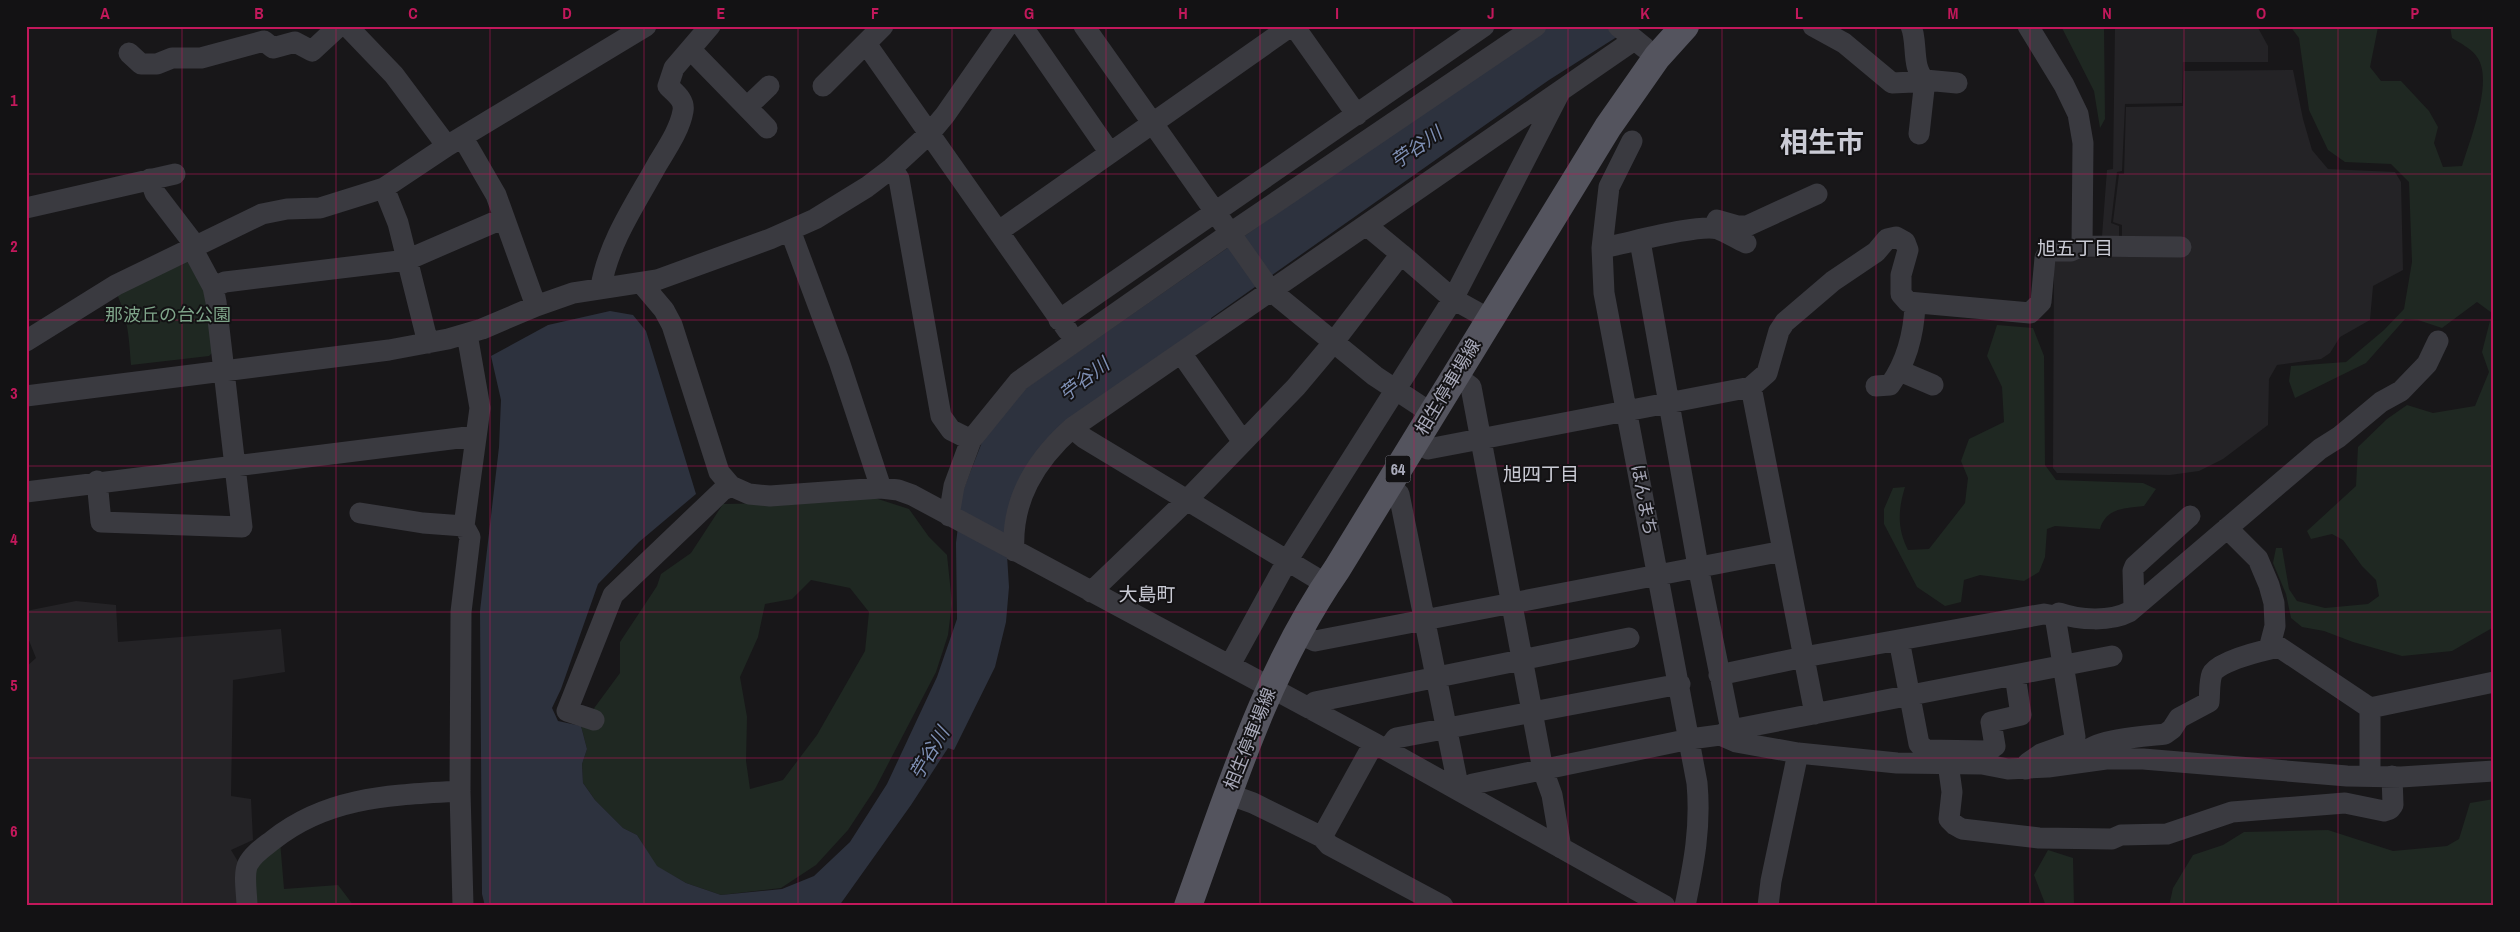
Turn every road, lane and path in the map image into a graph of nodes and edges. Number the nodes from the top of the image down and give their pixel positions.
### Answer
1 (339, 26) edge
2 (347, 26) edge
3 (646, 26) edge
4 (710, 26) edge
5 (883, 26) edge
6 (1007, 26) edge
7 (1022, 26) edge
8 (1292, 26) edge
9 (1484, 26) edge
10 (1536, 26) edge
11 (1685, 26) edge
12 (1813, 26) edge
13 (1911, 26) edge
14 (2028, 26) edge
15 (1090, 28) edge
16 (1626, 34) edge
17 (867, 45) junction
18 (691, 50) junction
19 (129, 53) dead end
20 (1657, 57) junction
21 (1923, 78) junction
22 (1957, 83) dead end
23 (769, 86) dead end
24 (823, 86) dead end
25 (1562, 88) junction
26 (747, 107) junction
27 (1357, 115) junction
28 (1152, 123) junction
29 (767, 128) dead end
30 (930, 133) junction
31 (1919, 134) dead end
32 (455, 142) junction
33 (1632, 142) dead end
34 (1110, 153) junction
35 (892, 168) junction
36 (1580, 170) junction
37 (175, 174) dead end
38 (150, 179) junction
39 (384, 188) junction
40 (1609, 188) junction
41 (1817, 194) dead end
42 (26, 208) edge
43 (1216, 213) junction
44 (504, 218) junction
45 (1366, 225) junction
46 (1710, 228) junction
47 (790, 230) junction
48 (999, 231) junction
49 (1231, 236) junction
50 (1640, 241) junction
51 (1746, 243) dead end
52 (2082, 246) junction
53 (2181, 247) dead end
54 (192, 248) junction
55 (1401, 254) junction
56 (1602, 255) junction
57 (407, 260) junction
58 (642, 284) junction
59 (213, 287) junction
60 (601, 287) junction
61 (1269, 290) junction
62 (1453, 299) junction
63 (1915, 304) junction
64 (536, 306) junction
65 (1489, 319) junction
66 (1059, 320) junction
67 (467, 334) junction
68 (26, 341) edge
69 (1075, 341) junction
70 (2438, 341) dead end
71 (428, 343) junction
72 (1334, 343) junction
73 (1182, 353) junction
74 (1900, 370) junction
75 (225, 371) junction
76 (1455, 375) junction
77 (1933, 385) dead end
78 (1876, 386) dead end
79 (1751, 387) junction
80 (1396, 391) junction
81 (26, 396) edge
82 (1668, 404) junction
83 (1626, 412) junction
84 (1431, 413) junction
85 (1072, 428) junction
86 (475, 436) junction
87 (1480, 439) junction
88 (971, 440) junction
89 (1243, 442) junction
90 (1415, 442) junction
91 (236, 464) junction
92 (97, 481) junction
93 (731, 486) junction
94 (1388, 486) junction
95 (880, 488) junction
96 (26, 492) edge
97 (1187, 500) junction
98 (360, 513) dead end
99 (2190, 516) dead end
100 (952, 518) junction
101 (464, 526) junction
102 (2227, 528) junction
103 (1011, 550) junction
104 (1783, 551) junction
105 (1287, 561) junction
106 (1698, 566) junction
107 (1659, 574) junction
108 (1326, 584) junction
109 (1091, 592) junction
110 (1510, 603) junction
111 (2134, 607) junction
112 (2055, 616) junction
113 (1425, 619) junction
114 (1298, 633) junction
115 (1629, 638) dead end
116 (1899, 640) junction
117 (2268, 649) junction
118 (1804, 656) junction
119 (2112, 656) dead end
120 (1521, 660) junction
121 (1230, 665) junction
122 (2064, 666) junction
123 (1719, 675) junction
124 (2015, 675) junction
125 (1436, 676) junction
126 (2494, 682) edge
127 (1680, 684) junction
128 (1270, 687) junction
129 (1910, 696) junction
130 (1310, 708) junction
131 (2370, 708) junction
132 (1532, 713) junction
133 (1815, 714) junction
134 (594, 720) dead end
135 (1446, 728) junction
136 (1725, 733) junction
137 (1690, 739) junction
138 (1381, 746) junction
139 (1798, 753) junction
140 (2085, 761) junction
141 (1948, 763) junction
142 (2026, 769) junction
143 (1543, 770) junction
144 (2494, 771) edge
145 (2370, 776) junction
146 (2392, 776) junction
147 (1459, 790) junction
148 (460, 791) junction
149 (1228, 794) junction
150 (1322, 837) junction
151 (1561, 848) junction
152 (247, 906) edge
153 (463, 906) edge
154 (1188, 906) edge
155 (1443, 906) edge
156 (1665, 906) edge
157 (1685, 906) edge
158 (1768, 906) edge

1 - 19 street
2 - 32 street
3 - 32 street
4 - 18 street
5 - 17 street
6 - 30 street
7 - 34 street
8 - 27 street
8 - 28 street
9 - 27 street
10 - 49 street
11 - 20 main road, 相生停車場線 / 64
12 - 21 street
13 - 21 street
14 - 52 street
15 - 28 street
16 - 20 street
16 - 25 street
17 - 24 street
17 - 30 street
18 - 26 street
18 - 60 street
20 - 36 main road, 相生停車場線 / 64
21 - 22 street
21 - 31 street
23 - 26 street
25 - 45 street
25 - 62 street
26 - 29 street
27 - 43 street
28 - 34 street
28 - 43 street
30 - 35 street
30 - 48 street
32 - 39 street
32 - 44 street
33 - 40 street, ほんまち
34 - 48 street
35 - 47 street
35 - 88 street
36 - 40 street
36 - 65 main road, 相生停車場線 / 64
37 - 38 street
38 - 42 street
38 - 54 street
39 - 54 street
39 - 57 street
40 - 56 street, ほんまち
41 - 46 street
43 - 49 street
43 - 66 street
44 - 57 street
44 - 64 street
45 - 55 street
45 - 61 street
46 - 50 street
46 - 51 street
47 - 58 street
47 - 95 street
48 - 66 street
49 - 61 street
49 - 69 street
50 - 56 street
50 - 82 street
52 - 53 street
52 - 63 street
54 - 59 street
54 - 68 street
55 - 62 street
55 - 72 street
56 - 83 street, ほんまち
57 - 59 street
57 - 71 street
58 - 60 street
58 - 93 street
59 - 75 street
60 - 64 street
61 - 72 street
61 - 73 street
62 - 65 street
62 - 80 street
63 - 74 street
63 - 79 street
64 - 67 street
65 - 76 main road, 相生停車場線 / 64
66 - 69 street
67 - 71 street
67 - 86 street
69 - 88 street
70 - 102 street
71 - 75 street
72 - 80 street
72 - 89 street
73 - 85 street
73 - 89 street
74 - 77 street
74 - 78 street
75 - 81 street
75 - 91 street
76 - 84 main road, 相生停車場線 / 64
76 - 87 street
79 - 82 street
79 - 104 street
80 - 84 street
80 - 105 street
82 - 83 street
82 - 106 street
83 - 87 street
83 - 107 street, ほんまち
84 - 90 main road, 相生停車場線 / 64
85 - 97 street
85 - 103 street
86 - 91 street
86 - 101 street
87 - 90 street
87 - 110 street
88 - 100 street
89 - 97 street
90 - 94 main road, 相生停車場線 / 64
91 - 92 street
91 - 92 street
92 - 96 street
93 - 95 street
93 - 134 street
94 - 108 main road, 相生停車場線 / 64
94 - 113 street
95 - 100 street
97 - 105 street
97 - 109 street
98 - 101 street
99 - 111 street
100 - 103 street
101 - 148 street
102 - 111 street
102 - 117 street
103 - 109 street
104 - 106 street
104 - 118 street
105 - 108 street
105 - 121 street
106 - 107 street
106 - 123 street
107 - 110 street
107 - 127 street, ほんまち
108 - 114 main road, 相生停車場線 / 64
109 - 121 street
110 - 113 street
110 - 120 street
111 - 112 street
112 - 116 street
112 - 122 street
113 - 114 street
113 - 125 street
114 - 128 main road, 相生停車場線 / 64
115 - 120 street
116 - 118 street
116 - 129 street
117 - 131 street
117 - 140 street
118 - 123 street
118 - 133 street
119 - 122 street
120 - 125 street
120 - 132 street
121 - 128 street
122 - 124 street
122 - 142 street
123 - 136 street
124 - 129 street
124 - 129 street
125 - 130 street
125 - 135 street
126 - 131 street
127 - 132 street
127 - 137 street, ほんまち
128 - 130 street
128 - 149 main road, 相生停車場線 / 64
129 - 133 street
130 - 138 street
131 - 145 street
132 - 135 street
132 - 143 street
133 - 136 street
135 - 138 street
135 - 147 street
136 - 137 street
136 - 139 street
137 - 143 street
137 - 157 street, ほんまち
138 - 147 street
138 - 150 street
139 - 141 street
139 - 158 street
140 - 142 street
140 - 145 street
141 - 142 street
141 - 146 street
143 - 147 street
143 - 151 street
144 - 146 street
145 - 146 street
147 - 151 street
148 - 152 street
148 - 153 street
149 - 150 street
149 - 154 main road, 相生停車場線 / 64
150 - 155 street
151 - 156 street

